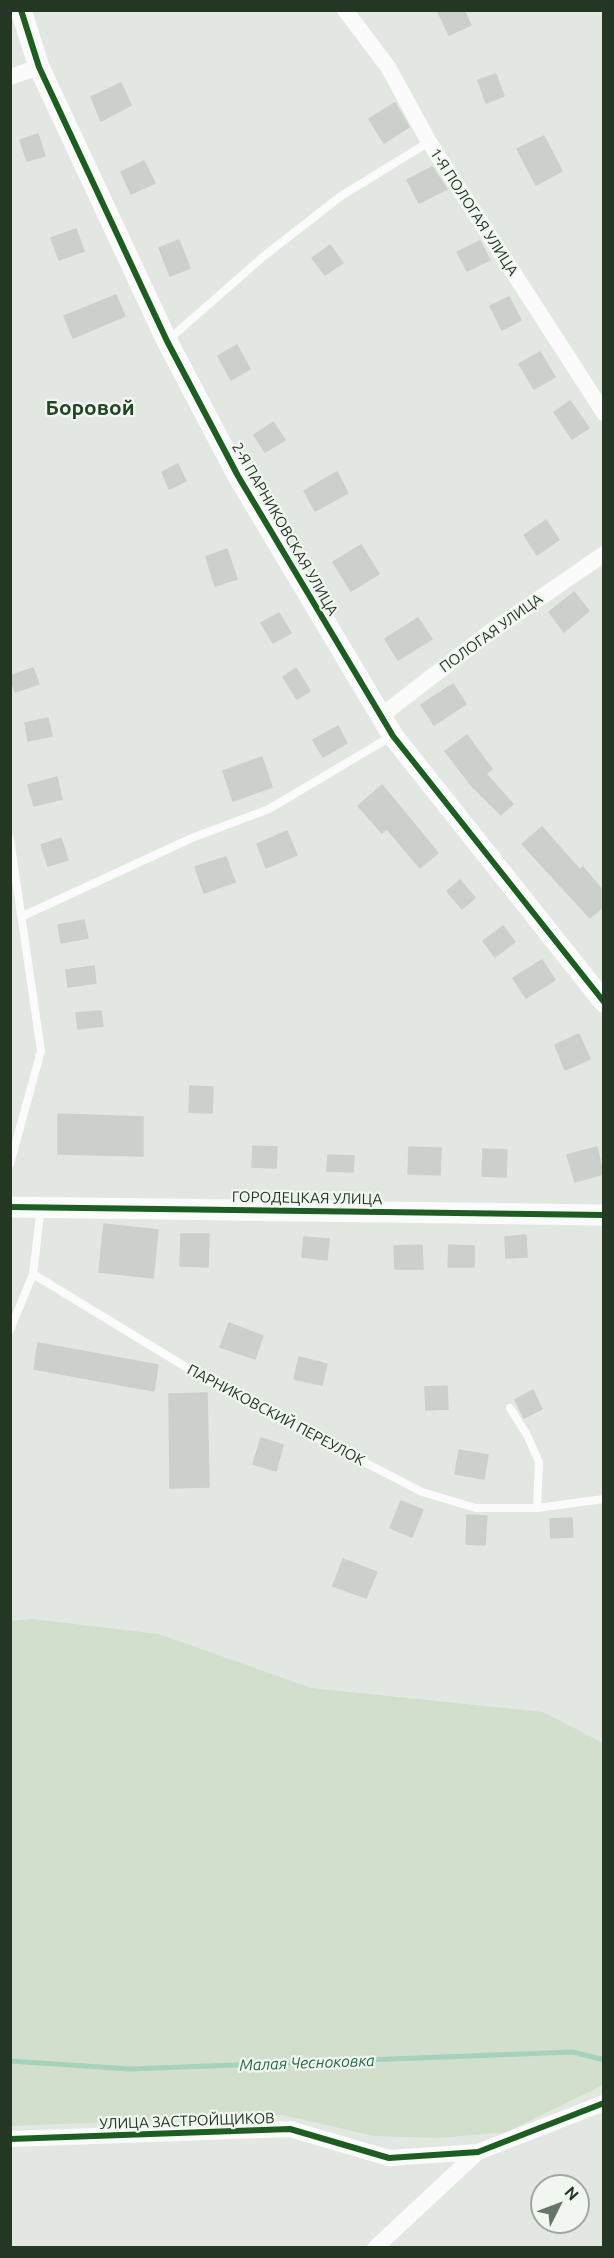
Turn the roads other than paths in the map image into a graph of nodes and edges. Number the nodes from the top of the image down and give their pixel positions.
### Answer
1 (345, 10) edge
2 (25, 16) edge
3 (39, 67) junction
4 (10, 77) edge
5 (429, 142) junction
6 (167, 341) junction
7 (603, 413) edge
8 (603, 554) edge
9 (382, 715) junction
10 (393, 736) junction
11 (10, 839) edge
12 (23, 916) junction
13 (603, 1002) edge
14 (10, 1164) edge
15 (41, 1206) junction
16 (10, 1207) edge
17 (603, 1215) edge
18 (33, 1274) junction
19 (10, 1330) edge
20 (510, 1408) dead end
21 (603, 1499) edge
22 (537, 1508) junction
23 (603, 2103) edge
24 (10, 2139) edge
25 (478, 2152) junction
26 (375, 2247) edge

1 - 5 street, 1-Я ПОЛОГАЯ УЛИЦА
2 - 3 street, 2-Я ПАРНИКОВСКАЯ УЛИЦА
3 - 4 street
3 - 6 street, 2-Я ПАРНИКОВСКАЯ УЛИЦА
5 - 6 lane
5 - 7 street, 1-Я ПОЛОГАЯ УЛИЦА
6 - 9 street, 2-Я ПАРНИКОВСКАЯ УЛИЦА
8 - 9 street, ПОЛОГАЯ УЛИЦА
9 - 10 street, 2-Я ПАРНИКОВСКАЯ УЛИЦА
10 - 12 lane
10 - 13 street, 2-Я ПАРНИКОВСКАЯ УЛИЦА
11 - 12 lane
12 - 14 lane
15 - 16 street, ГОРОДЕЦКАЯ УЛИЦА
15 - 17 street, ГОРОДЕЦКАЯ УЛИЦА
15 - 18 lane
18 - 19 lane
18 - 22 lane, ПАРНИКОВСКИЙ ПЕРЕУЛОК
20 - 22 lane
21 - 22 lane, ПАРНИКОВСКИЙ ПЕРЕУЛОК
23 - 25 street, УЛИЦА ЗАСТРОЙЩИКОВ
24 - 25 street, УЛИЦА ЗАСТРОЙЩИКОВ
25 - 26 street

